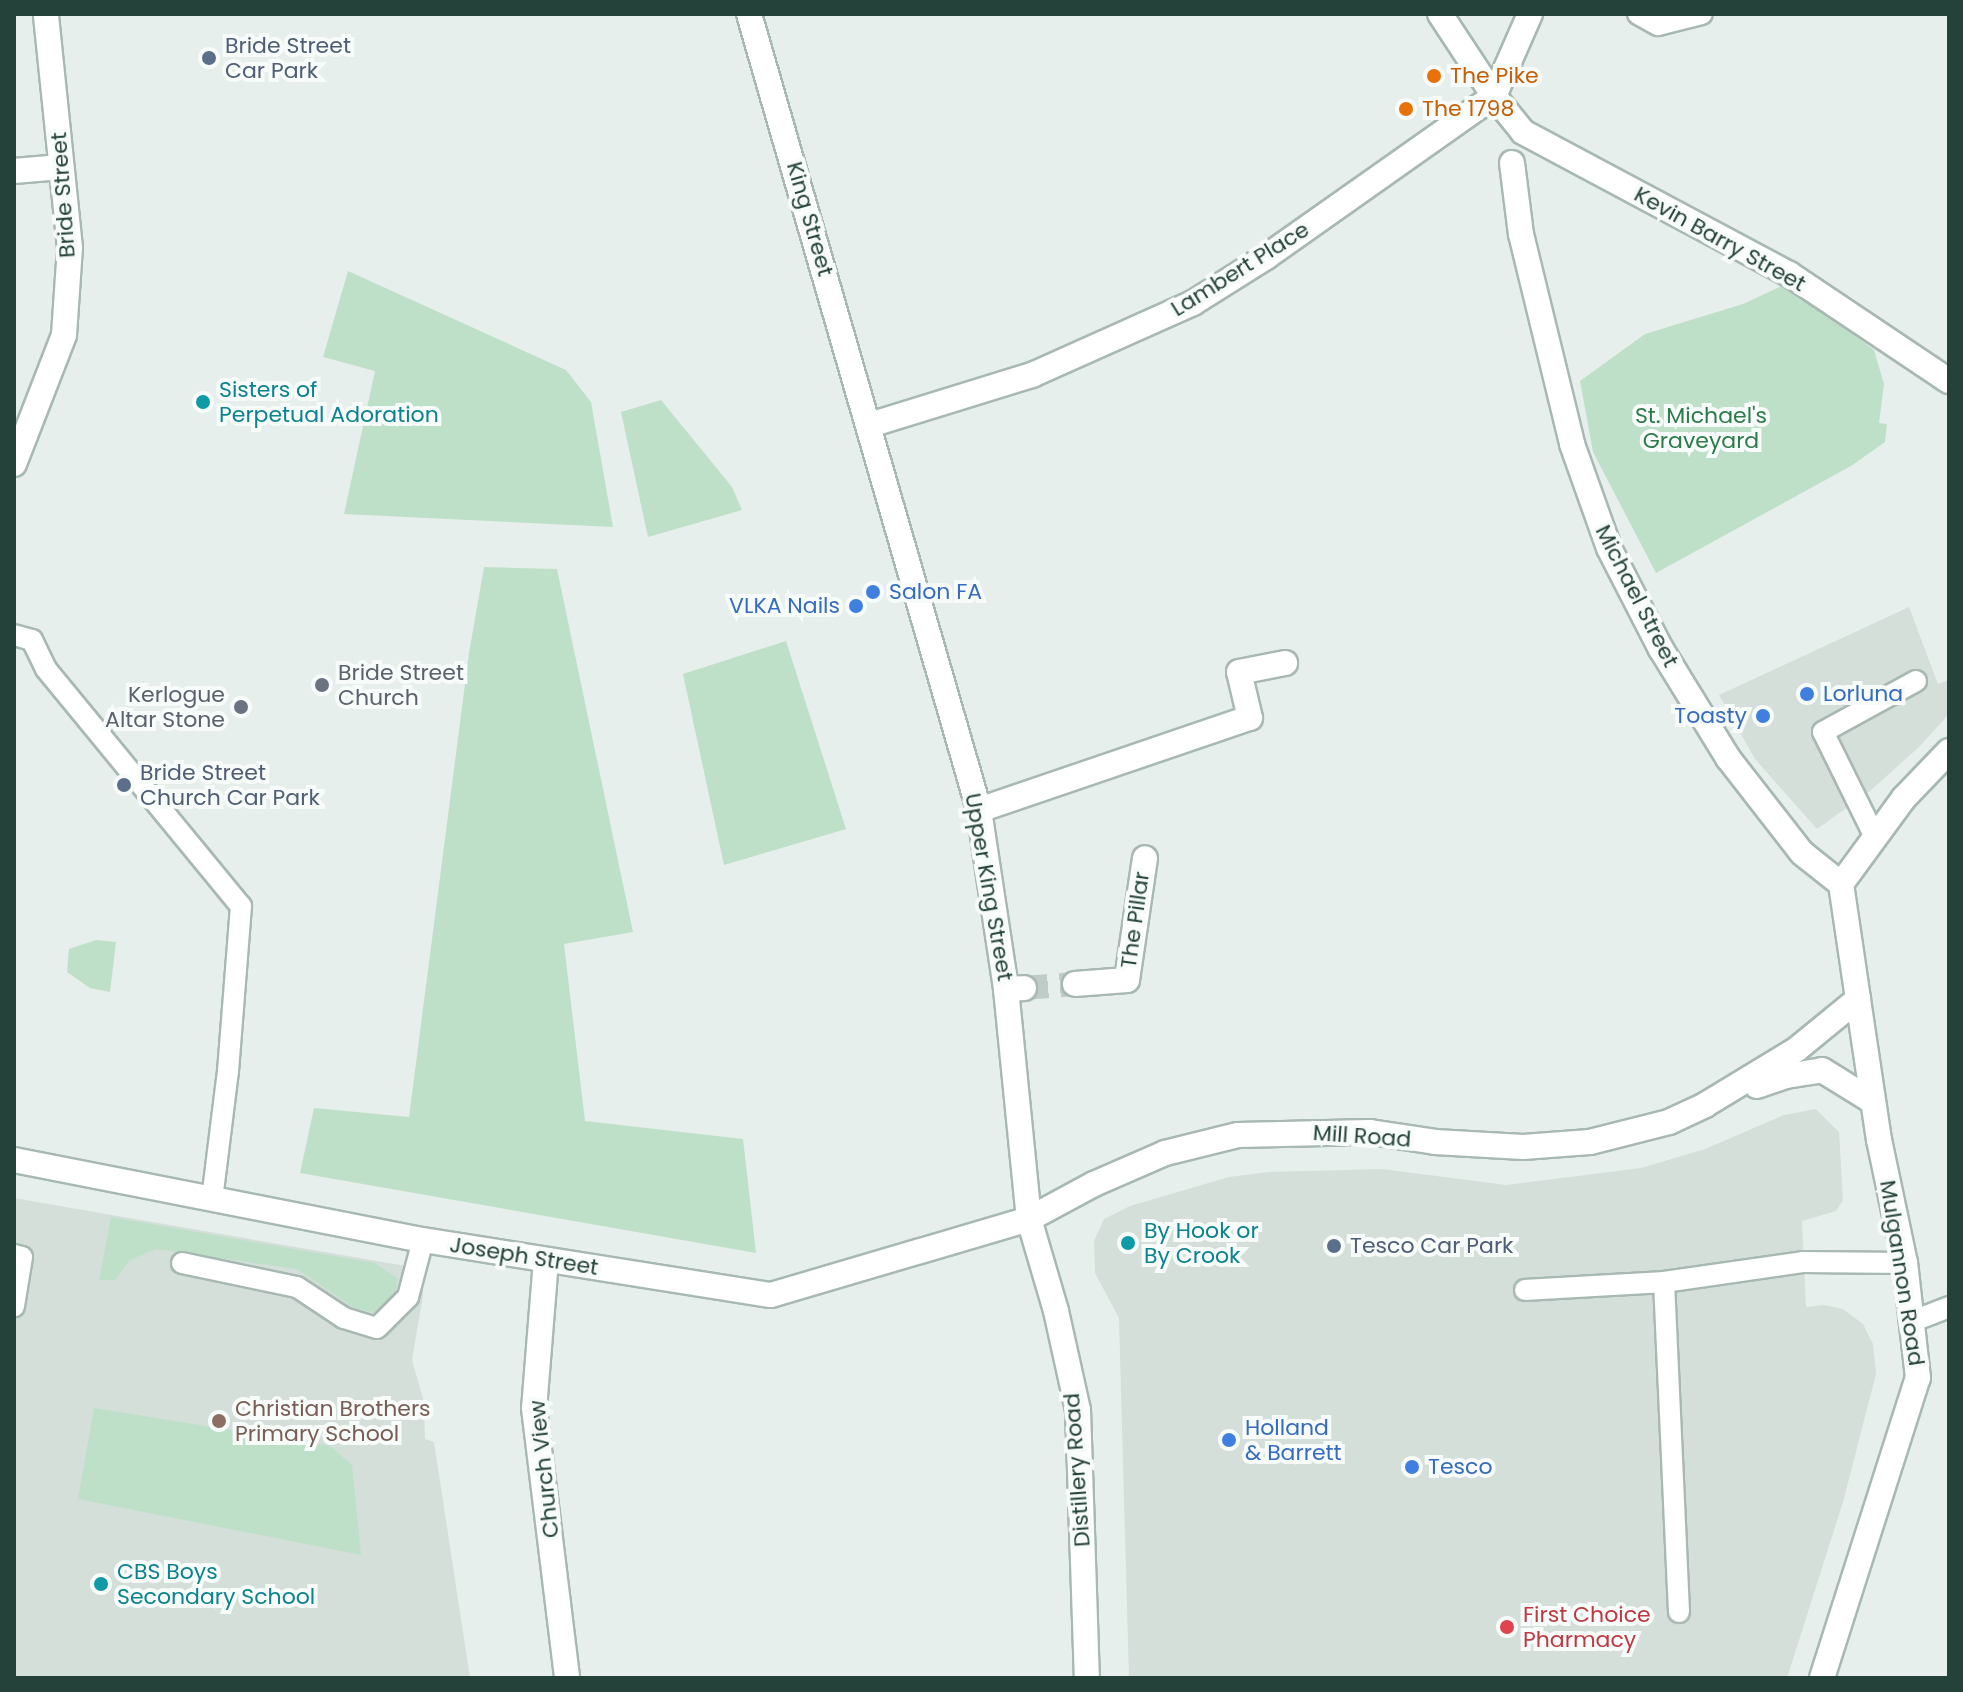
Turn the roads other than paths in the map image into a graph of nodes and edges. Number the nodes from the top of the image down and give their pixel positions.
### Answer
1 (46, 14) edge
2 (749, 14) edge
3 (1440, 14) edge
4 (1530, 14) edge
5 (1638, 14) edge
6 (1702, 14) edge
7 (1494, 96) junction
8 (1512, 163) dead end
9 (61, 167) junction
10 (14, 171) edge
11 (1949, 381) edge
12 (870, 425) junction
13 (14, 464) edge
14 (14, 635) edge
15 (1285, 663) dead end
16 (1916, 681) dead end
17 (1949, 751) edge
18 (979, 810) junction
19 (1874, 835) junction
20 (1145, 858) dead end
21 (1841, 884) junction
22 (1075, 984) tunnel mouth
23 (1858, 999) junction
24 (1872, 1101) junction
25 (1705, 1105) junction
26 (14, 1160) edge
27 (212, 1199) junction
28 (1029, 1219) junction
29 (423, 1240) junction
30 (14, 1255) edge
31 (546, 1260) junction
32 (182, 1263) dead end
33 (1905, 1263) junction
34 (1664, 1282) junction
35 (1525, 1290) dead end
36 (14, 1306) edge
37 (1949, 1307) edge
38 (1949, 1317) edge
39 (1913, 1321) junction
40 (1679, 1612) dead end
41 (567, 1678) edge
42 (1087, 1678) edge
43 (1822, 1678) edge

1 - 9 main road, Bride Street
2 - 12 main road, King Street
3 - 7 main road, Kevin Barry Street
4 - 7 main road
5 - 6 lane
7 - 11 main road, Kevin Barry Street
7 - 12 main road, Lambert Place
8 - 21 main road, Michael Street
9 - 10 main road
9 - 13 main road, Bride Street
12 - 18 main road, Upper King Street
14 - 27 lane
15 - 18 main road
16 - 19 lane
17 - 19 main road
18 - 28 main road, Upper King Street
19 - 21 main road
20 - 22 main road, The Pillar
21 - 23 main road, Mulgannon Road
23 - 24 main road, Mulgannon Road
23 - 25 main road, Mill Road
24 - 25 main road, Mill Road
24 - 33 main road, Mulgannon Road
25 - 28 main road, Mill Road
26 - 27 main road, Joseph Street
27 - 29 main road, Joseph Street
28 - 31 main road, Joseph Street
28 - 42 main road, Distillery Road
29 - 31 main road, Joseph Street
29 - 32 lane
30 - 36 lane
31 - 41 main road, Church View
33 - 34 lane
33 - 39 main road, Mulgannon Road
34 - 35 lane
34 - 40 lane
37 - 39 lane
38 - 39 lane
39 - 43 main road, Mulgannon Road

